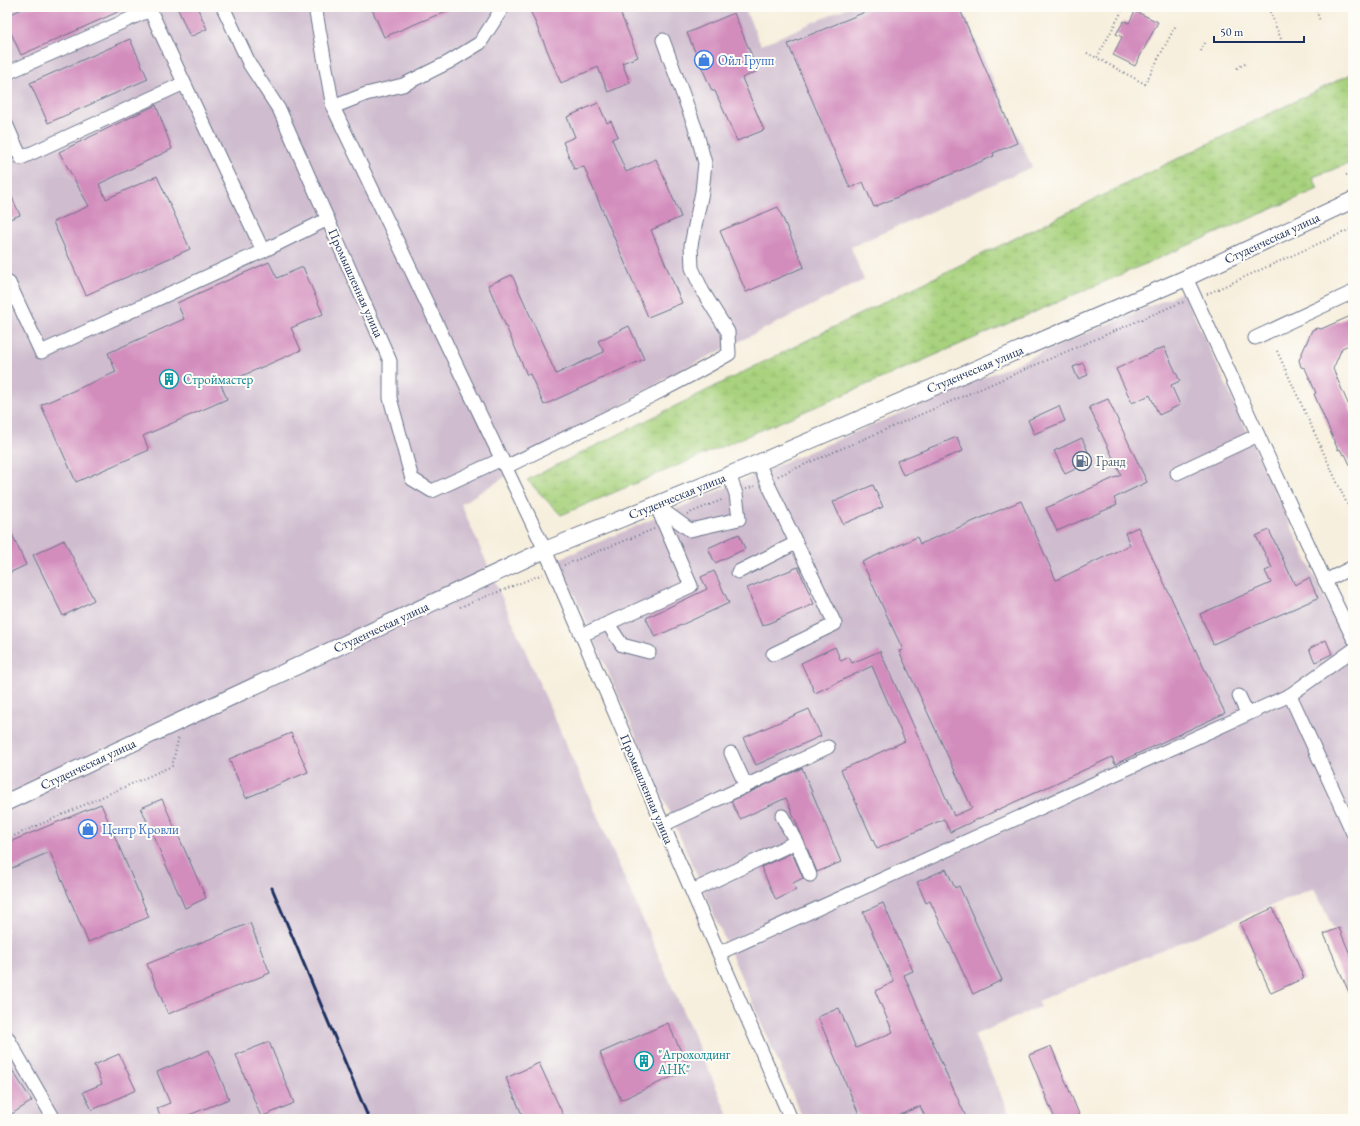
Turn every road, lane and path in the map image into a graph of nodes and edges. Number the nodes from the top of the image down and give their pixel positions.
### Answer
1 (223, 7) edge
2 (315, 7) edge
3 (503, 7) edge
4 (1124, 7) edge
5 (1315, 7) edge
6 (1270, 12) dead end
7 (1320, 21) dead end
8 (1176, 25) dead end
9 (1280, 39) dead end
10 (663, 40) dead end
11 (1206, 41) dead end
12 (1201, 51) dead end
13 (1087, 52) dead end
14 (1097, 58) junction
15 (1247, 63) dead end
16 (1237, 68) dead end
17 (7, 73) edge
18 (184, 82) junction
19 (333, 107) junction
20 (7, 126) edge
21 (1353, 172) edge
22 (1346, 175) dead end
23 (1353, 200) edge
24 (328, 219) junction
25 (263, 251) junction
26 (1186, 278) junction
27 (7, 282) edge
28 (1353, 292) edge
29 (1255, 338) dead end
30 (1277, 351) dead end
31 (1258, 435) junction
32 (504, 463) junction
33 (758, 463) junction
34 (1177, 473) dead end
35 (730, 474) junction
36 (656, 505) junction
37 (1353, 517) edge
38 (796, 543) junction
39 (545, 550) junction
40 (1353, 567) edge
41 (738, 572) dead end
42 (1325, 581) junction
43 (608, 624) junction
44 (582, 635) junction
45 (1353, 638) edge
46 (1353, 650) edge
47 (649, 652) dead end
48 (773, 654) dead end
49 (1290, 695) junction
50 (1239, 696) dead end
51 (1248, 713) junction
52 (828, 747) dead end
53 (731, 753) dead end
54 (746, 786) junction
55 (7, 802) edge
56 (782, 816) dead end
57 (663, 825) junction
58 (1353, 834) edge
59 (796, 842) junction
60 (810, 875) dead end
61 (692, 891) junction
62 (719, 953) junction
63 (7, 1037) edge
64 (54, 1119) edge
65 (791, 1119) edge

1 - 24 street, Промышленная улица
2 - 19 street, Промышленная улица
3 - 19 street
4 - 14 path
5 - 7 path
6 - 9 path
8 - 14 path
10 - 32 street
11 - 12 path
13 - 14 path
15 - 16 path
17 - 18 street
18 - 20 street
18 - 25 street
19 - 32 street, Промышленная улица
21 - 22 path
23 - 26 main road, Студенческая улица
24 - 25 street
24 - 32 street, Промышленная улица
25 - 27 street
26 - 31 street
26 - 33 main road, Студенческая улица
28 - 29 street
30 - 37 path
31 - 34 street
31 - 42 street
32 - 39 street, Промышленная улица
33 - 35 main road, Студенческая улица
33 - 38 street
35 - 36 main road, Студенческая улица
35 - 36 street
36 - 39 main road, Студенческая улица
36 - 43 street
38 - 41 street
38 - 48 street
39 - 44 street, Промышленная улица
39 - 55 main road, Студенческая улица
40 - 42 street
42 - 45 street
43 - 44 street
43 - 47 street
44 - 57 street, Промышленная улица
46 - 49 street
49 - 51 street
49 - 58 street
50 - 51 street
51 - 62 street
52 - 54 street
53 - 54 street
54 - 57 street
56 - 59 street
57 - 61 street, Промышленная улица
59 - 60 street
59 - 61 street
61 - 62 street, Промышленная улица
62 - 65 street, Промышленная улица
63 - 64 street

